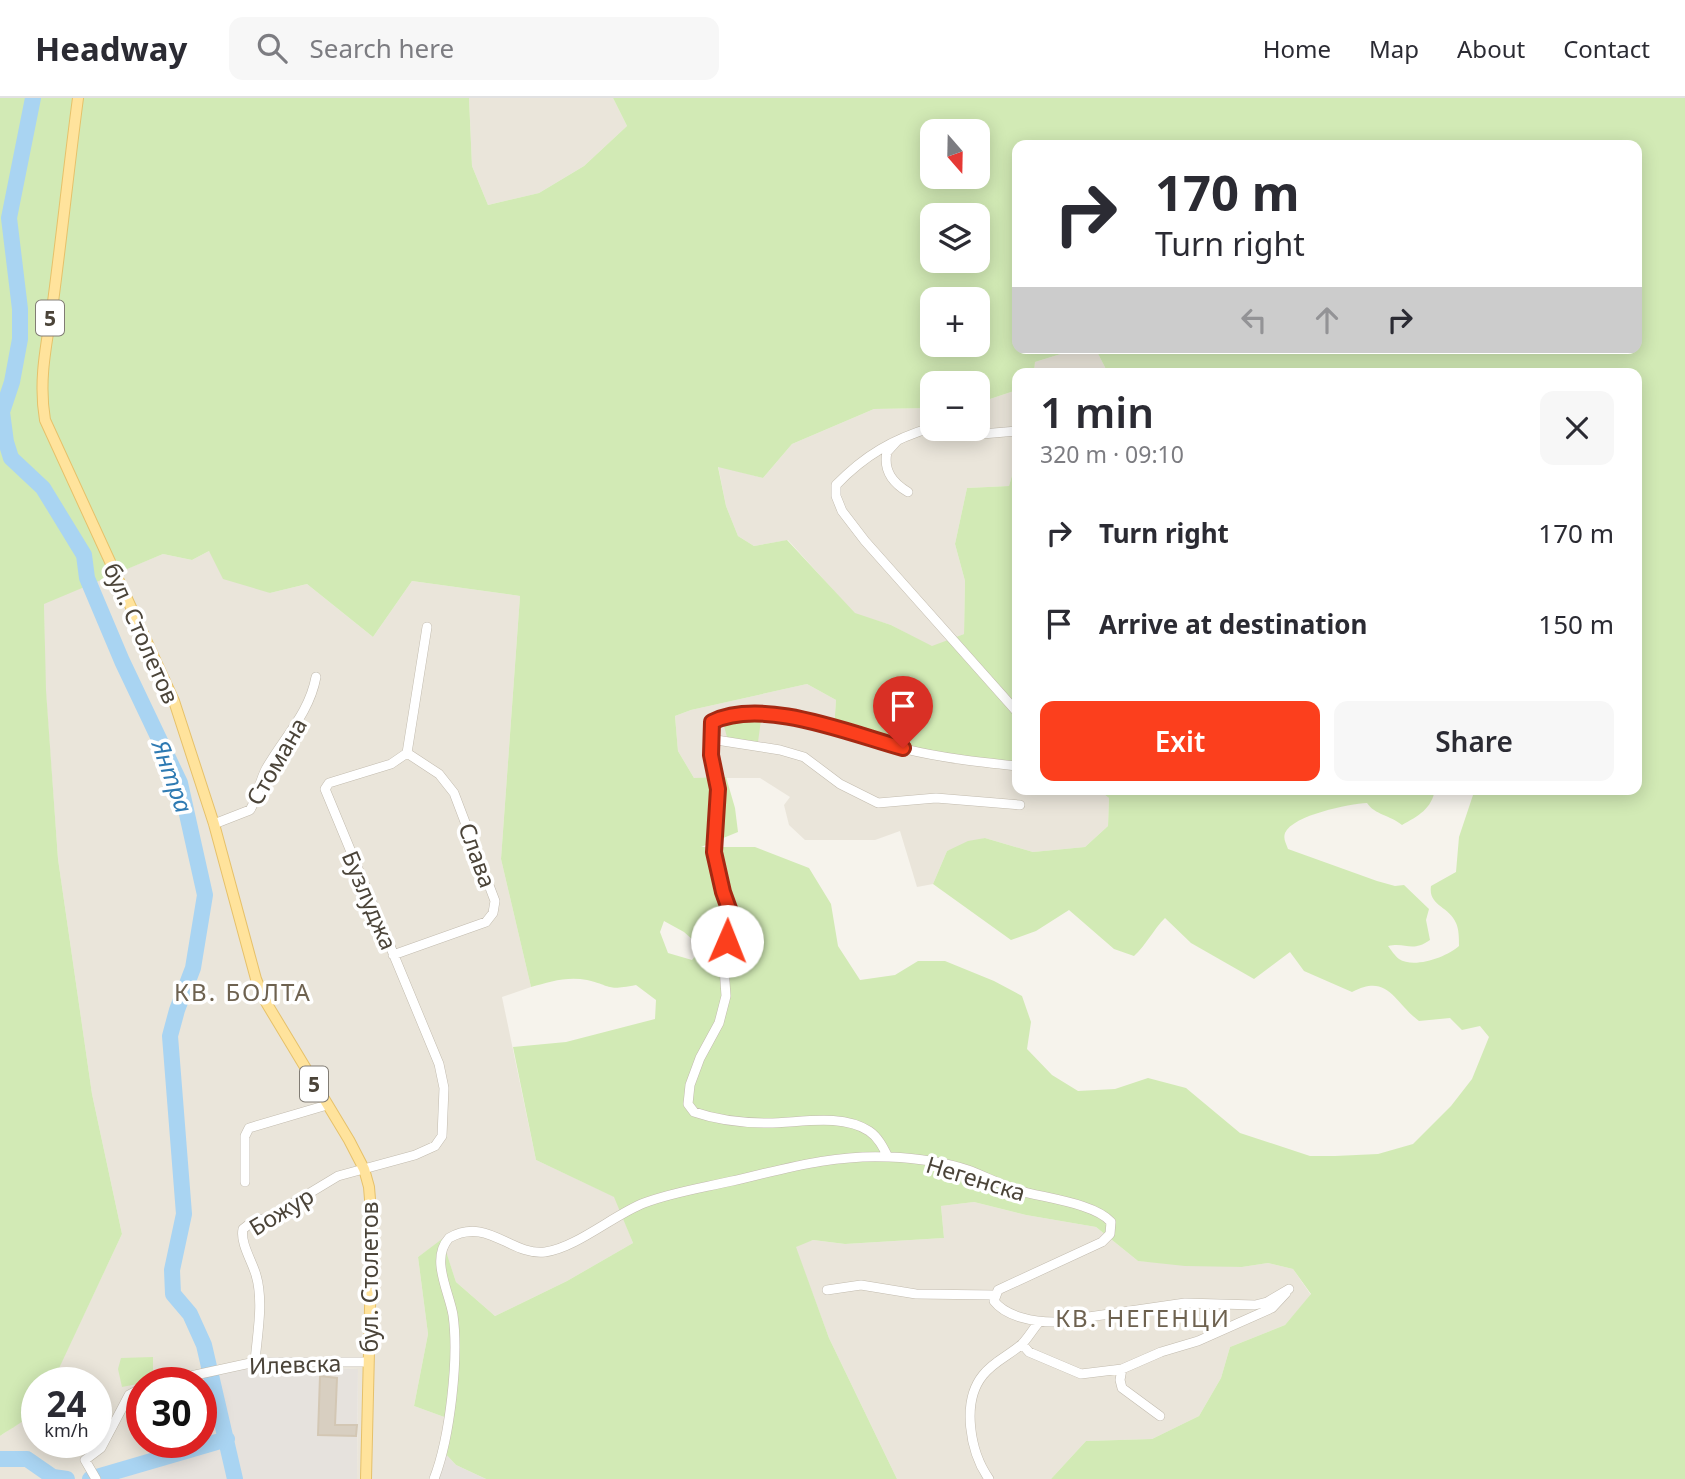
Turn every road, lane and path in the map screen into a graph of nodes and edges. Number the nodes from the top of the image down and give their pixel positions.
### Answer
1 (78, 98) edge
2 (920, 431) edge
3 (1012, 431) edge
4 (990, 433) edge
5 (901, 437) junction
6 (908, 492) dead end
7 (427, 627) dead end
8 (316, 677) dead end
9 (1012, 706) edge
10 (710, 739) junction
11 (407, 753) junction
12 (1012, 765) edge
13 (1020, 805) dead end
14 (214, 824) junction
15 (393, 956) junction
16 (327, 1105) junction
17 (888, 1157) junction
18 (363, 1169) junction
19 (245, 1182) dead end
20 (827, 1290) dead end
21 (994, 1296) junction
22 (1039, 1322) junction
23 (1022, 1344) junction
24 (255, 1362) junction
25 (368, 1362) junction
26 (217, 1369) edge
27 (1122, 1369) junction
28 (126, 1401) edge
29 (1160, 1416) dead end
30 (96, 1479) edge
31 (366, 1479) edge
32 (435, 1479) edge
33 (989, 1479) edge

1 - 14 main road, бул. Столетов / 5
2 - 5 street
3 - 4 street
5 - 6 street
5 - 9 street
7 - 11 street
8 - 14 street, Стомана
10 - 12 street
10 - 13 street
10 - 17 street
11 - 15 street, Бузлуджа
11 - 15 street, Слава
14 - 16 main road, бул. Столетов / 5
15 - 18 street, Бузлуджа
16 - 18 main road, бул. Столетов / 5
16 - 19 street
17 - 21 street, Негенска
17 - 32 street, Негенска
18 - 24 street, Божур
18 - 25 main road, бул. Столетов / 5
20 - 21 street
21 - 22 street
22 - 23 street
22 - 27 street
23 - 27 street
23 - 33 street
24 - 25 street, Илевска
24 - 26 street, Илевска
25 - 31 main road, бул. Столетов / 5
27 - 29 street
28 - 30 street

